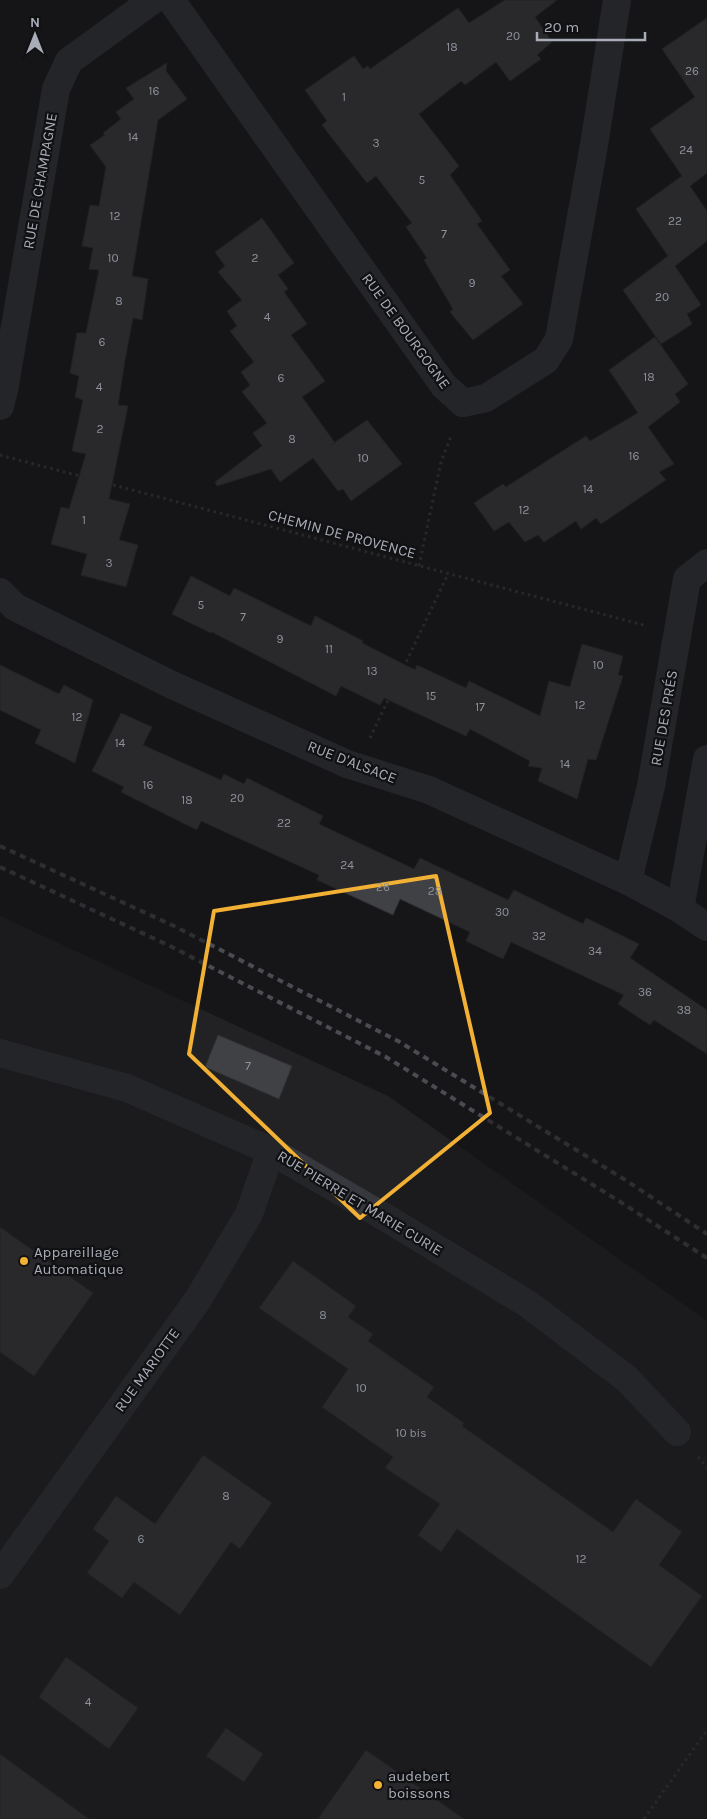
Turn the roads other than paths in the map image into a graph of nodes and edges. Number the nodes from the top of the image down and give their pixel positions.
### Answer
1 (153, 0) edge
2 (171, 0) edge
3 (617, 0) edge
4 (0, 406) edge
5 (707, 563) edge
6 (0, 592) edge
7 (707, 759) edge
8 (628, 881) junction
9 (680, 909) junction
10 (707, 927) edge
11 (0, 1053) edge
12 (271, 1151) junction
13 (676, 1432) dead end
14 (0, 1575) edge

1 - 4 street, RUE DE CHAMPAGNE
2 - 3 street, RUE DE BOURGOGNE
5 - 8 street, RUE DES PRÉS
6 - 8 street, RUE D'ALSACE
7 - 9 street
8 - 9 street, RUE D'ALSACE
9 - 10 street, RUE D'ALSACE
11 - 12 street, RUE PIERRE ET MARIE CURIE
12 - 13 street, RUE PIERRE ET MARIE CURIE
12 - 14 street, RUE MARIOTTE

